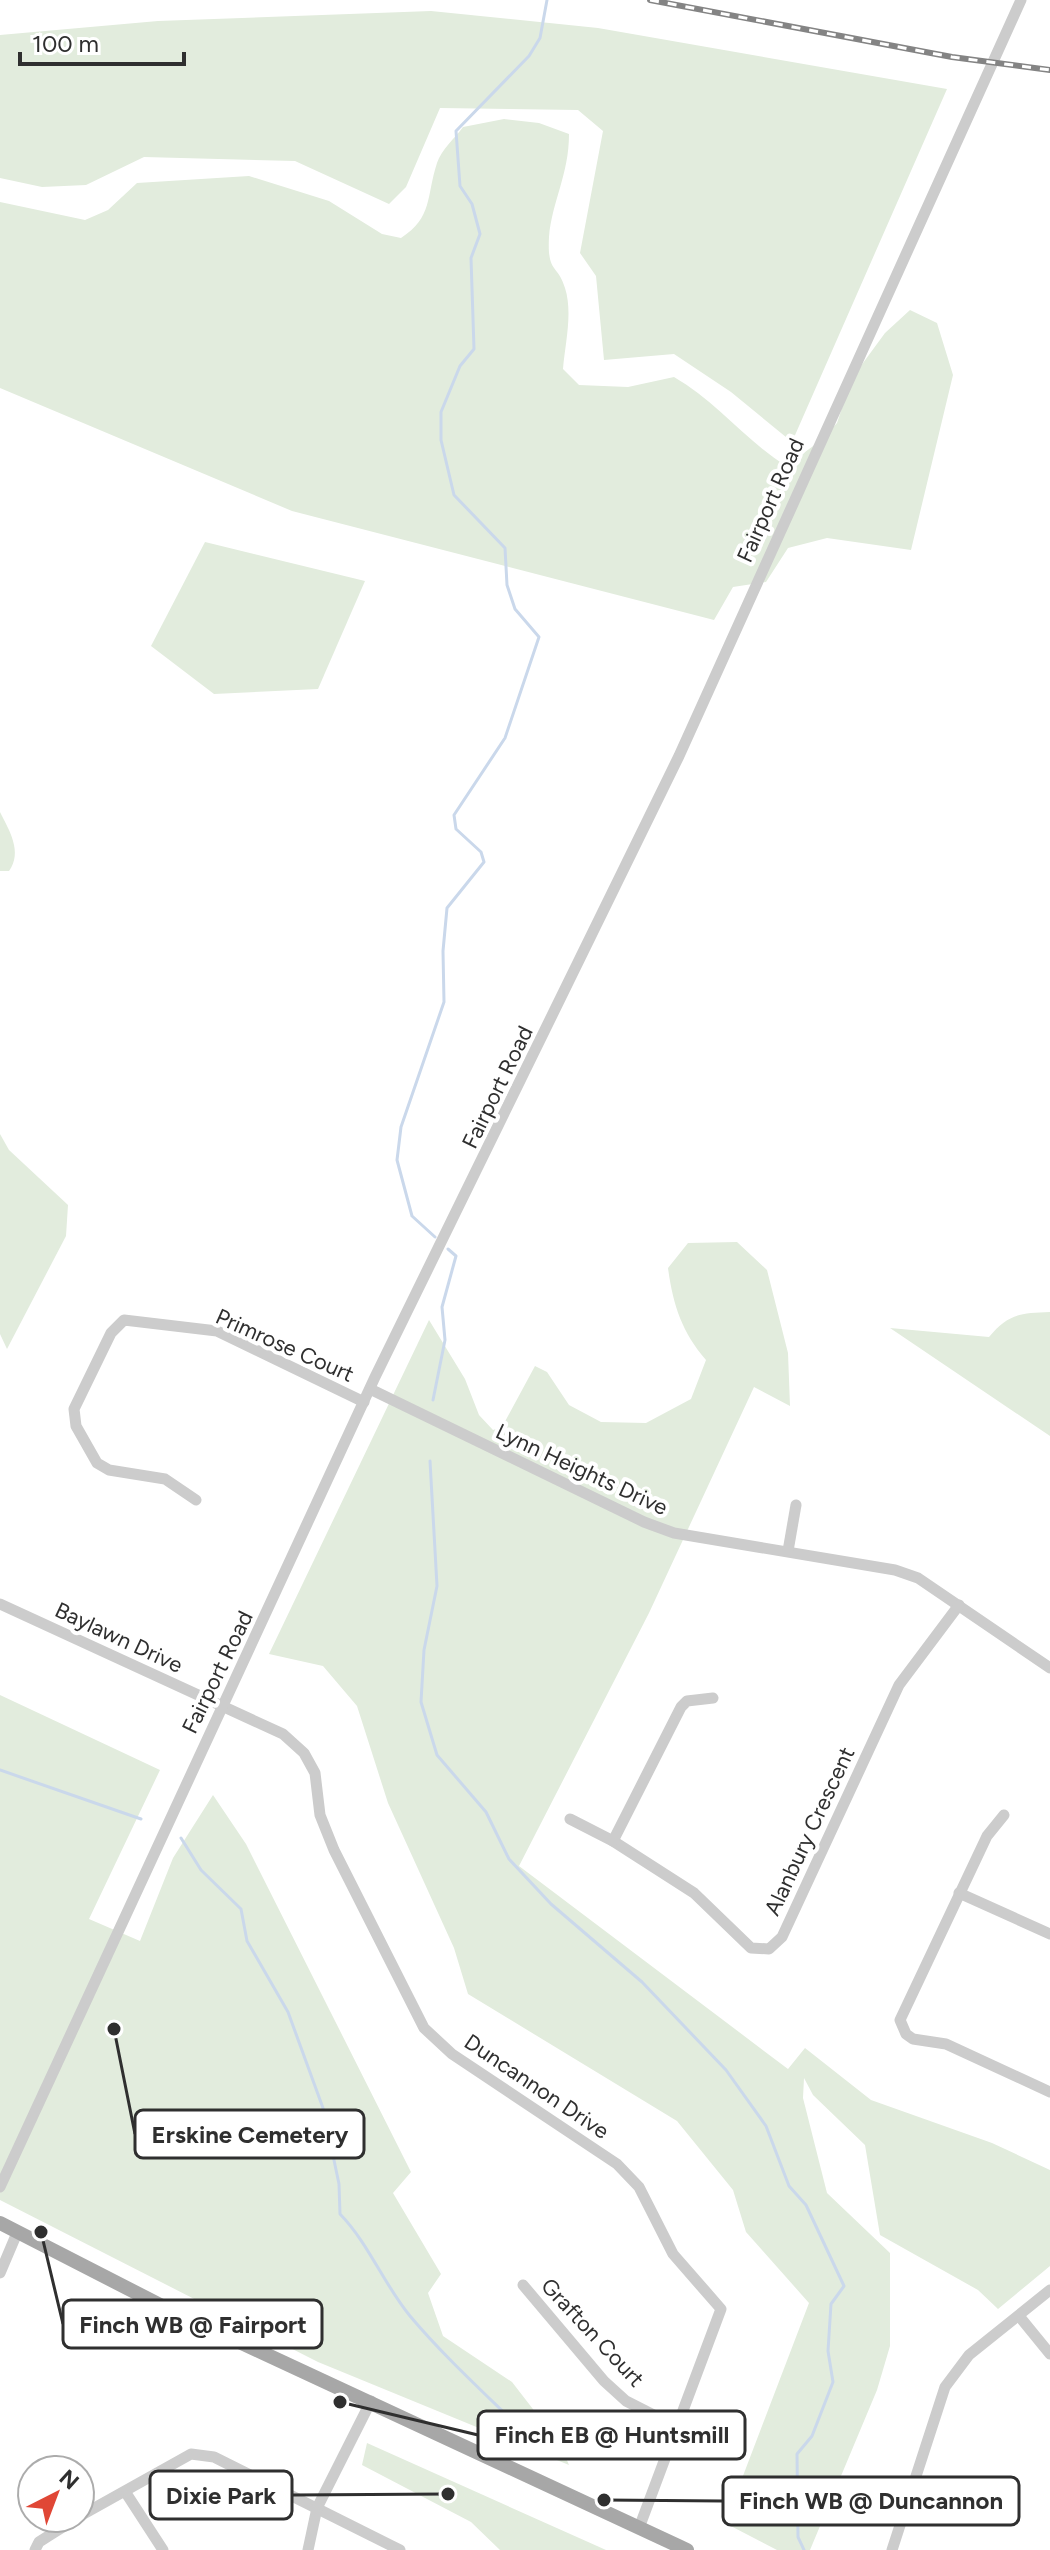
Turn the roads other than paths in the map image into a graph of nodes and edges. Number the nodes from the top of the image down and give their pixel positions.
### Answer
1 (1021, 0) edge
2 (370, 1389) junction
3 (364, 1402) junction
4 (196, 1500) dead end
5 (796, 1505) dead end
6 (788, 1551) junction
7 (0, 1604) edge
8 (959, 1605) junction
9 (1050, 1668) edge
10 (713, 1698) dead end
11 (222, 1707) junction
12 (1004, 1815) dead end
13 (570, 1819) dead end
14 (613, 1841) junction
15 (959, 1893) junction
16 (1050, 1934) edge
17 (1050, 2092) edge
18 (0, 2187) edge
19 (0, 2223) edge
20 (17, 2233) junction
21 (0, 2273) edge
22 (523, 2285) dead end
23 (1050, 2290) edge
24 (1019, 2316) junction
25 (1050, 2354) edge
26 (371, 2401) junction
27 (677, 2427) junction
28 (126, 2493) junction
29 (96, 2508) edge
30 (317, 2508) junction
31 (639, 2528) junction
32 (51, 2534) edge
33 (35, 2550) edge
34 (163, 2550) edge
35 (308, 2550) edge
36 (400, 2550) edge
37 (687, 2550) edge
38 (892, 2550) edge

1 - 2 street, Fairport Road
2 - 3 street, Fairport Road
2 - 6 street, Lynn Heights Drive
3 - 4 street, Primrose Court
3 - 11 street, Fairport Road
5 - 6 street
6 - 8 street, Lynn Heights Drive
7 - 11 street, Baylawn Drive
8 - 9 street, Lynn Heights Drive
8 - 14 street, Alanbury Crescent
10 - 14 street
11 - 18 street, Fairport Road
11 - 27 street, Duncannon Drive
12 - 15 street
13 - 14 street, Alanbury Crescent
15 - 16 street
15 - 17 street
19 - 20 main road
20 - 21 street
20 - 26 main road
22 - 27 street, Grafton Court
23 - 24 street
24 - 25 street
24 - 38 street
26 - 30 street
26 - 31 main road
27 - 31 street, Duncannon Drive
28 - 29 street
28 - 30 street
28 - 34 street
30 - 35 street
30 - 36 street
31 - 37 main road
32 - 33 street

